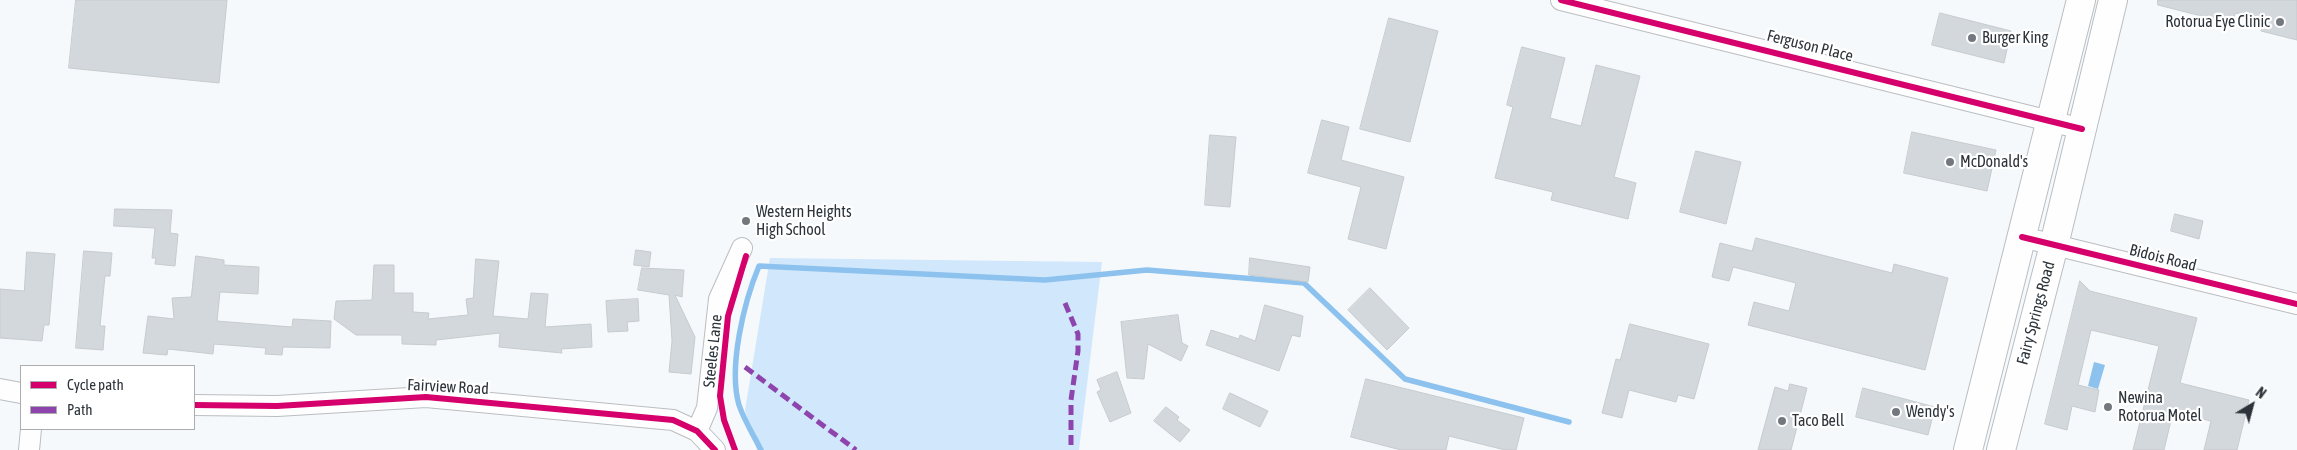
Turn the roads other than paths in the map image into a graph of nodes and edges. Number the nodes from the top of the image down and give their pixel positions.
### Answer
1 (1561, 0) edge
2 (2081, 0) edge
3 (2113, 0) edge
4 (2051, 122) junction
5 (2082, 129) junction
6 (2022, 237) junction
7 (2054, 245) junction
8 (742, 248) dead end
9 (2297, 304) edge
10 (0, 390) edge
11 (20, 392) edge
12 (195, 405) edge
13 (31, 430) edge
14 (697, 431) junction
15 (29, 450) edge
16 (715, 450) edge
17 (1968, 450) edge
18 (2001, 450) edge

1 - 4 street, Ferguson Place
2 - 4 highway, Fairy Springs Road
3 - 5 highway, Fairy Springs Road
4 - 5 street, Ferguson Place
4 - 6 highway, Fairy Springs Road
5 - 7 highway, Fairy Springs Road
6 - 7 street, Bidois Road
6 - 17 highway, Fairy Springs Road
7 - 9 street, Bidois Road
7 - 18 highway, Fairy Springs Road
8 - 14 street, Steeles Lane
10 - 11 street
12 - 14 street, Fairview Road
13 - 15 street
14 - 16 street

